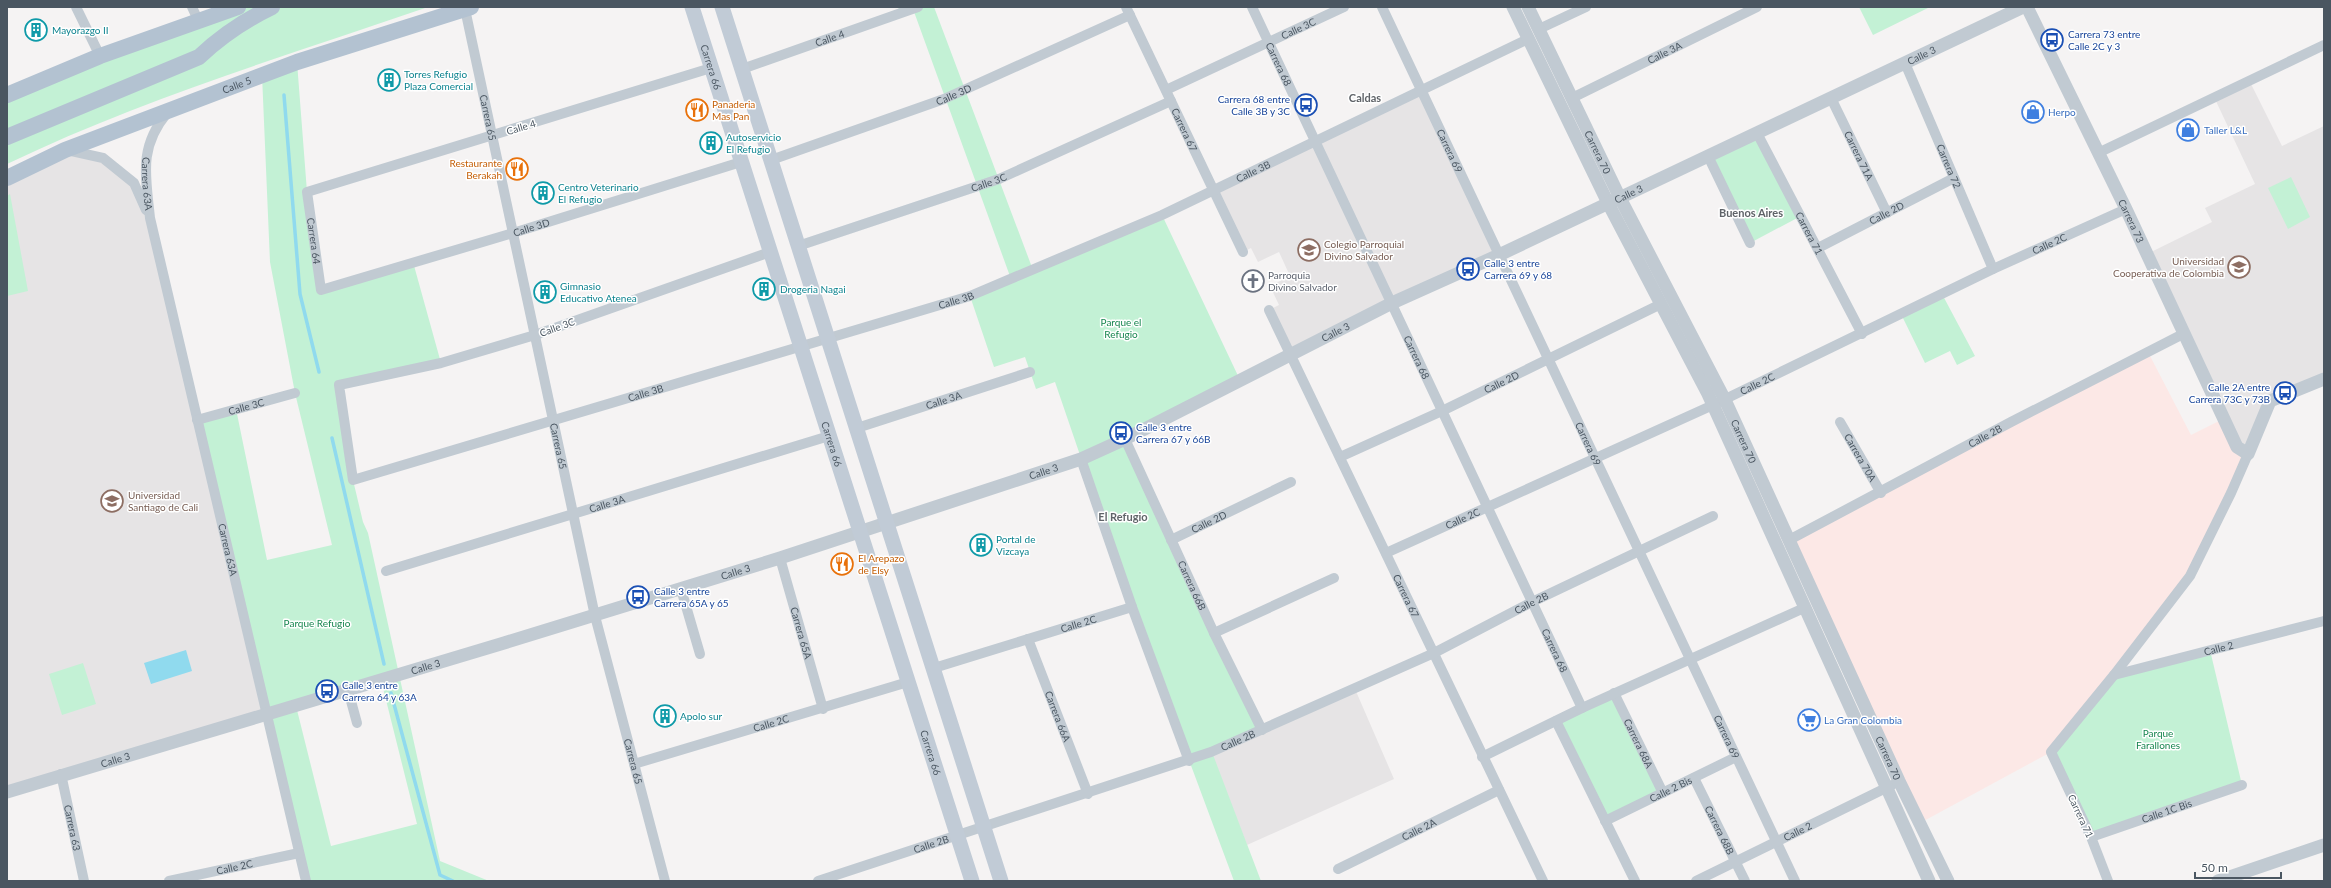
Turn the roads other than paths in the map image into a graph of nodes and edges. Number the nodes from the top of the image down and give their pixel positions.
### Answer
1 (76, 7) edge
2 (238, 7) edge
3 (272, 7) edge
4 (449, 7) edge
5 (692, 7) edge
6 (722, 7) edge
7 (918, 7) edge
8 (1252, 7) edge
9 (1344, 7) edge
10 (1382, 7) edge
11 (1513, 7) edge
12 (1528, 7) edge
13 (1586, 7) edge
14 (1756, 7) edge
15 (2023, 7) edge
16 (2027, 7) edge
17 (468, 8) edge
18 (1128, 11) edge
19 (195, 14) edge
20 (1539, 29) junction
21 (1528, 39) junction
22 (1268, 43) junction
23 (2324, 45) edge
24 (100, 56) junction
25 (1905, 63) junction
26 (711, 68) junction
27 (742, 69) junction
28 (1166, 90) junction
29 (1421, 91) junction
30 (7, 95) edge
31 (1572, 98) junction
32 (1832, 98) junction
33 (1171, 101) junction
34 (171, 109) junction
35 (1757, 133) junction
36 (492, 136) junction
37 (7, 137) edge
38 (1315, 142) junction
39 (65, 150) junction
40 (2098, 153) junction
41 (1708, 156) junction
42 (771, 160) junction
43 (741, 162) junction
44 (7, 171) edge
45 (7, 178) edge
46 (1954, 178) junction
47 (1215, 190) junction
48 (307, 192) joint
49 (1620, 198) junction
50 (1608, 203) junction
51 (2126, 209) junction
52 (1887, 213) junction
53 (150, 218) junction
54 (513, 233) junction
55 (1750, 243) dead end
56 (798, 246) junction
57 (1818, 248) junction
58 (770, 252) junction
59 (1243, 252) dead end
60 (1499, 255) junction
61 (1993, 269) junction
62 (320, 290) joint
63 (1392, 303) junction
64 (1661, 304) junction
65 (1269, 310) dead end
66 (1862, 334) junction
67 (2183, 334) junction
68 (535, 335) junction
69 (828, 338) junction
70 (800, 347) junction
71 (1290, 355) junction
72 (1548, 359) junction
73 (1030, 372) dead end
74 (2324, 379) edge
75 (295, 393) dead end
76 (1719, 403) junction
77 (1442, 411) junction
78 (198, 420) junction
79 (553, 420) junction
80 (1840, 422) dead end
81 (857, 428) junction
82 (828, 436) junction
83 (1125, 439) junction
84 (2248, 454) junction
85 (1340, 457) junction
86 (1082, 459) junction
87 (1595, 459) junction
88 (353, 480) joint
89 (1291, 482) dead end
90 (1881, 493) junction
91 (1487, 507) junction
92 (573, 514) junction
93 (1713, 516) dead end
94 (888, 524) junction
95 (859, 532) junction
96 (1170, 540) junction
97 (1789, 540) junction
98 (1638, 550) junction
99 (1386, 553) junction
100 (780, 558) junction
101 (386, 571) dead end
102 (1334, 578) dead end
103 (681, 589) junction
104 (1532, 602) junction
105 (1132, 607) junction
106 (1804, 608) junction
107 (595, 616) junction
108 (2324, 622) edge
109 (1214, 633) junction
110 (1028, 639) junction
111 (1434, 653) junction
112 (700, 654) dead end
113 (1690, 659) junction
114 (934, 668) junction
115 (2114, 676) junction
116 (908, 682) junction
117 (348, 690) junction
118 (1614, 693) junction
119 (823, 708) junction
120 (1582, 708) junction
121 (267, 714) junction
122 (1556, 721) junction
123 (356, 723) dead end
124 (1262, 730) junction
125 (1482, 757) junction
126 (1736, 757) junction
127 (1189, 761) junction
128 (634, 764) junction
129 (61, 774) junction
130 (1694, 778) junction
131 (1899, 781) junction
132 (2242, 785) dead end
133 (1886, 788) junction
134 (1499, 790) junction
135 (7, 792) edge
136 (1663, 793) junction
137 (1088, 794) junction
138 (1605, 821) junction
139 (985, 827) junction
140 (957, 835) junction
141 (2091, 837) junction
142 (1776, 842) junction
143 (2324, 846) edge
144 (299, 853) junction
145 (1736, 862) junction
146 (1338, 869) dead end
147 (2235, 878) edge
148 (84, 881) edge
149 (169, 881) edge
150 (306, 881) edge
151 (665, 881) edge
152 (818, 881) edge
153 (972, 881) edge
154 (1001, 881) edge
155 (1543, 881) edge
156 (1635, 881) edge
157 (1696, 881) edge
158 (1745, 881) edge
159 (1795, 881) edge
160 (1930, 881) edge
161 (1948, 881) edge
162 (2108, 881) edge
163 (2218, 881) edge

1 - 24 street
2 - 19 main road
3 - 37 main road
4 - 44 main road
5 - 26 main road, Carrera 66
6 - 27 main road
7 - 27 street, Calle 4
8 - 22 street, Carrera 68
9 - 22 street, Calle 3C
10 - 29 street, Carrera 69
11 - 21 street, Carrera 70
12 - 20 street, Carrera 70
13 - 20 street
14 - 31 street, Calle 3A
15 - 25 street, Calle 3
16 - 40 street, Carrera 73
17 - 34 main road, Calle 5
17 - 36 street, Carrera 65
18 - 28 street, Carrera 67
18 - 42 street, Calle 3D
19 - 24 main road
20 - 31 street, Carrera 70
21 - 29 street, Calle 3B
21 - 50 street, Carrera 70
22 - 28 street, Calle 3C
22 - 38 street, Carrera 68
23 - 40 street
24 - 30 main road
25 - 32 street, Calle 3
25 - 46 street, Carrera 72
26 - 36 street, Calle 4
26 - 43 main road, Carrera 66
27 - 42 main road
28 - 33 street, Carrera 67
29 - 38 street, Calle 3B
29 - 60 street, Carrera 69
31 - 49 street, Carrera 70
32 - 35 street, Calle 3
32 - 52 street, Carrera 71A
33 - 47 street, Carrera 67
33 - 56 street, Calle 3C
34 - 39 main road, Calle 5
34 - 53 street, Carrera 63A
35 - 41 street, Calle 3
35 - 57 street, Carrera 71
36 - 48 street, Calle 4
36 - 54 street, Carrera 65
38 - 47 street, Calle 3B
38 - 63 street, Carrera 68
39 - 45 main road, Calle 5
39 - 53 street, Carrera 63A
40 - 51 street, Carrera 73
41 - 49 street, Calle 3
41 - 55 street
42 - 56 main road
43 - 54 street, Calle 3D
43 - 58 main road, Carrera 66
46 - 52 street, Calle 2D
46 - 61 street, Carrera 72
47 - 59 street, Carrera 67
47 - 69 street, Calle 3B
48 - 62 street, Carrera 64
49 - 50 street, Calle 3
49 - 76 street, Carrera 70
50 - 60 street, Calle 3
50 - 64 street, Carrera 70
51 - 61 street, Calle 2C
51 - 67 street, Carrera 73
52 - 57 street, Calle 2D
53 - 78 street, Carrera 63A
54 - 62 street, Calle 3D
54 - 68 street, Carrera 65
56 - 69 main road
57 - 66 street, Carrera 71
58 - 68 street, Calle 3C
58 - 70 main road, Carrera 66
60 - 63 street, Calle 3
60 - 72 street, Carrera 69
61 - 66 street, Calle 2C
63 - 71 street, Calle 3
63 - 77 street, Carrera 68
64 - 72 street, Calle 2D
64 - 76 street, Carrera 70
65 - 71 street, Carrera 67
66 - 76 street, Calle 2C
67 - 84 street, Carrera 73
67 - 90 street, Calle 2B
68 - 79 street, Carrera 65
68 - 88 street, Calle 3C
69 - 70 street, Calle 3B
69 - 81 main road
70 - 79 street, Calle 3B
70 - 82 main road, Carrera 66
71 - 83 street, Calle 3
71 - 85 street, Carrera 67
72 - 77 street, Calle 2D
72 - 87 street, Carrera 69
73 - 81 street, Calle 3A
74 - 84 street
75 - 78 street, Calle 3C
76 - 87 street, Calle 2C
76 - 97 street, Carrera 70
76 - 106 street, Carrera 70
77 - 85 street, Calle 2D
77 - 91 street, Carrera 68
78 - 121 street, Carrera 63A
79 - 88 street, Calle 3B
79 - 92 street, Carrera 65
80 - 90 street, Carrera 70A
81 - 94 main road
82 - 92 street, Calle 3A
82 - 95 main road, Carrera 66
83 - 86 street, Calle 3
83 - 96 street, Carrera 66B
84 - 115 street
85 - 99 street, Carrera 67
86 - 94 street, Calle 3
86 - 105 street
87 - 91 street, Calle 2C
87 - 98 street, Carrera 69
89 - 96 street, Calle 2D
90 - 97 street, Calle 2B
91 - 99 street, Calle 2C
91 - 104 street, Carrera 68
92 - 101 street, Calle 3A
92 - 107 street, Carrera 65
93 - 98 street, Calle 2B
94 - 95 street, Calle 3
94 - 114 main road
95 - 100 street, Calle 3
95 - 116 main road, Carrera 66
96 - 109 street, Carrera 66B
97 - 131 street, Carrera 70
98 - 104 street, Calle 2B
98 - 113 street, Carrera 69
99 - 111 street, Carrera 67
100 - 103 street, Calle 3
100 - 119 street, Carrera 65A
102 - 109 street
103 - 107 street, Calle 3
103 - 112 street
104 - 111 street, Calle 2B
104 - 120 street, Carrera 68
105 - 110 street, Calle 2C
105 - 127 street
106 - 113 street
106 - 133 street, Carrera 70
107 - 117 street, Calle 3
107 - 128 street, Carrera 65
108 - 115 street, Calle 2
109 - 124 street, Carrera 66B
110 - 114 street, Calle 2C
110 - 137 street, Carrera 66A
111 - 124 street, Calle 2B
111 - 125 street, Carrera 67
113 - 118 street
113 - 126 street, Carrera 69
114 - 139 main road
115 - 141 street, Carrera 71
116 - 119 street, Calle 2C
116 - 140 main road, Carrera 66
117 - 121 street, Calle 3
117 - 123 street
118 - 120 street
118 - 136 street, Carrera 68A
119 - 128 street, Calle 2C
120 - 122 street
121 - 129 street, Calle 3
121 - 144 street, Carrera 63A
122 - 125 street
122 - 138 street
124 - 127 street, Calle 2B
125 - 134 street, Carrera 67
126 - 130 street, Calle 2 Bis
126 - 142 street, Carrera 69
127 - 137 street, Calle 2B
128 - 151 street, Carrera 65
129 - 135 street, Calle 3
129 - 148 street, Carrera 63
130 - 136 street, Calle 2 Bis
130 - 145 street, Carrera 68B
131 - 133 street, Calle 2
131 - 161 street, Carrera 70
132 - 141 street, Calle 1C Bis
133 - 142 street, Calle 2
133 - 160 street, Carrera 70
134 - 146 street, Calle 2A
134 - 155 street, Carrera 67
136 - 138 street, Calle 2 Bis
137 - 139 street, Calle 2B
138 - 156 street
139 - 140 street, Calle 2B
139 - 154 main road
140 - 152 street, Calle 2B
140 - 153 main road, Carrera 66
141 - 162 street, Carrera 71
142 - 145 street, Calle 2
142 - 159 street, Carrera 69
143 - 147 street
144 - 149 street, Calle 2C
144 - 150 street, Carrera 63A
145 - 157 street, Calle 2
145 - 158 street, Carrera 68B
147 - 163 street

